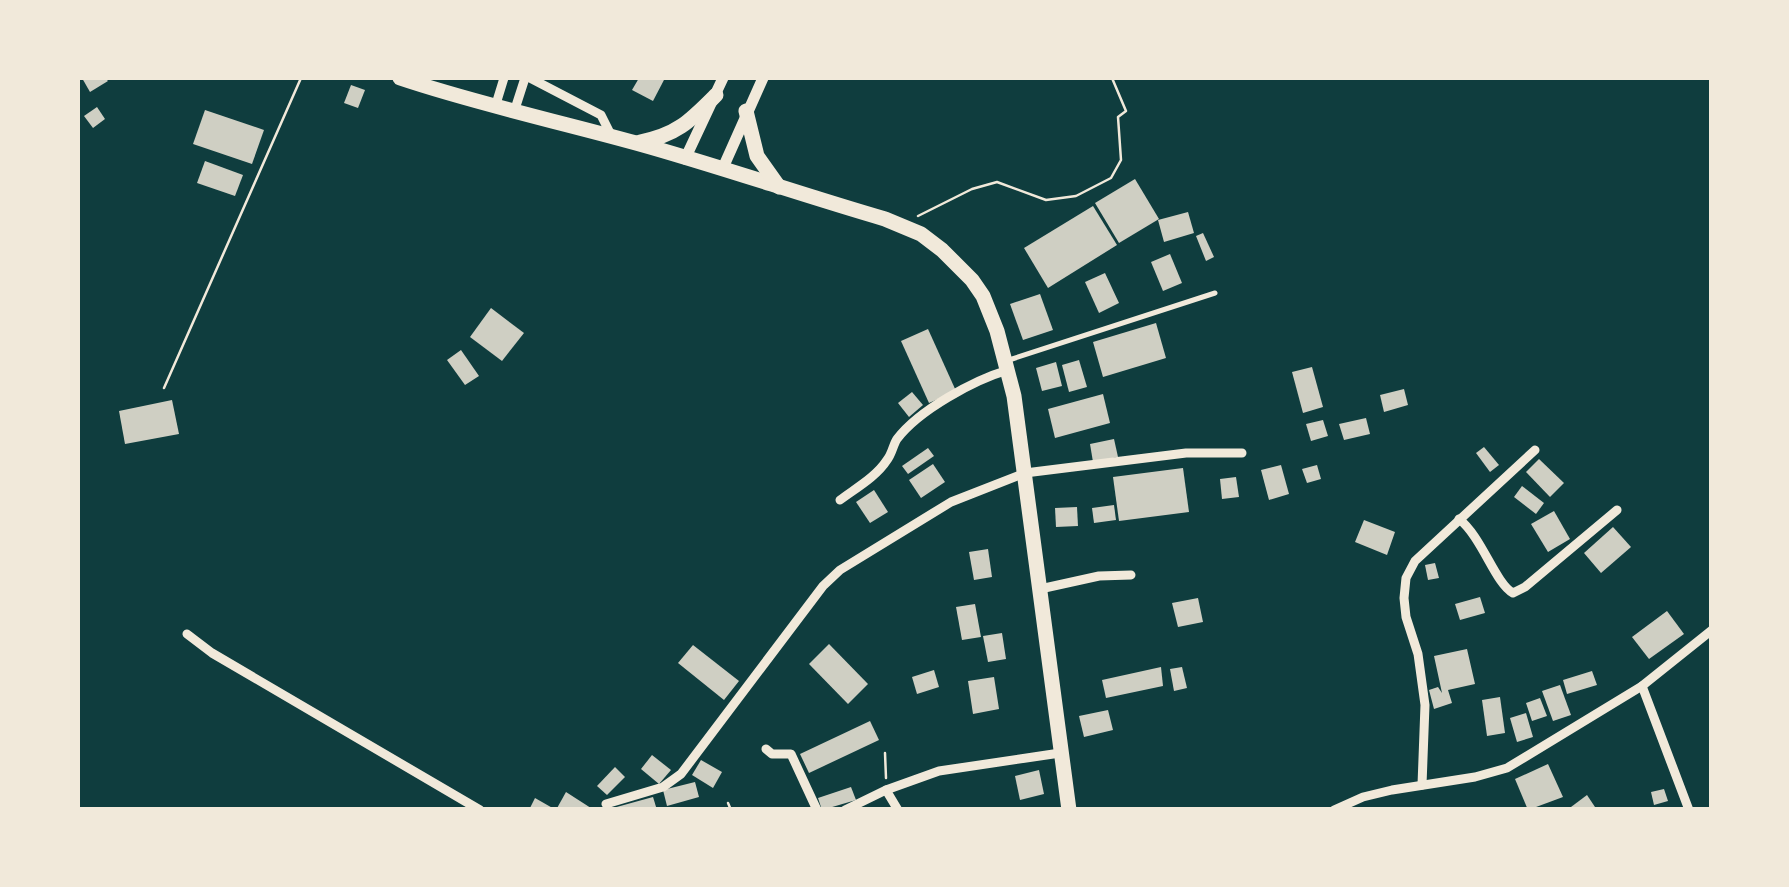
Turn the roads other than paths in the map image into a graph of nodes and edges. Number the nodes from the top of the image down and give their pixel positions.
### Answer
1 (400, 78) edge
2 (504, 78) edge
3 (528, 78) edge
4 (723, 78) edge
5 (764, 78) edge
6 (716, 95) junction
7 (496, 104) junction
8 (515, 109) junction
9 (746, 111) junction
10 (612, 138) junction
11 (636, 143) junction
12 (684, 159) junction
13 (722, 170) junction
14 (778, 187) junction
15 (1215, 293) dead end
16 (1007, 365) junction
17 (1536, 450) dead end
18 (1242, 452) dead end
19 (1025, 473) junction
20 (840, 500) dead end
21 (1617, 510) dead end
22 (1459, 519) junction
23 (1130, 575) dead end
24 (1040, 589) junction
25 (1712, 630) edge
26 (187, 634) dead end
27 (1642, 686) junction
28 (766, 749) dead end
29 (1060, 752) junction
30 (1422, 785) junction
31 (886, 790) junction
32 (606, 804) dead end
33 (480, 810) edge
34 (817, 810) edge
35 (844, 810) edge
36 (898, 810) edge
37 (1070, 810) edge
38 (1334, 810) edge
39 (1690, 810) edge

1 - 7 highway
2 - 7 street
3 - 8 street
3 - 10 street
4 - 6 street
5 - 9 street
6 - 11 highway
6 - 12 street
7 - 8 highway
8 - 10 highway
9 - 13 street
9 - 14 highway
10 - 11 highway
11 - 12 highway
12 - 13 highway
13 - 14 highway
14 - 16 highway
15 - 16 lane
16 - 19 highway
16 - 20 street
17 - 22 street
18 - 19 street
19 - 24 highway
19 - 32 street
21 - 22 street
22 - 30 street
23 - 24 street
24 - 29 highway
25 - 27 street
26 - 33 street
27 - 30 street
27 - 39 street
28 - 34 street
29 - 31 street
29 - 37 highway
30 - 38 street
31 - 35 street
31 - 36 street

